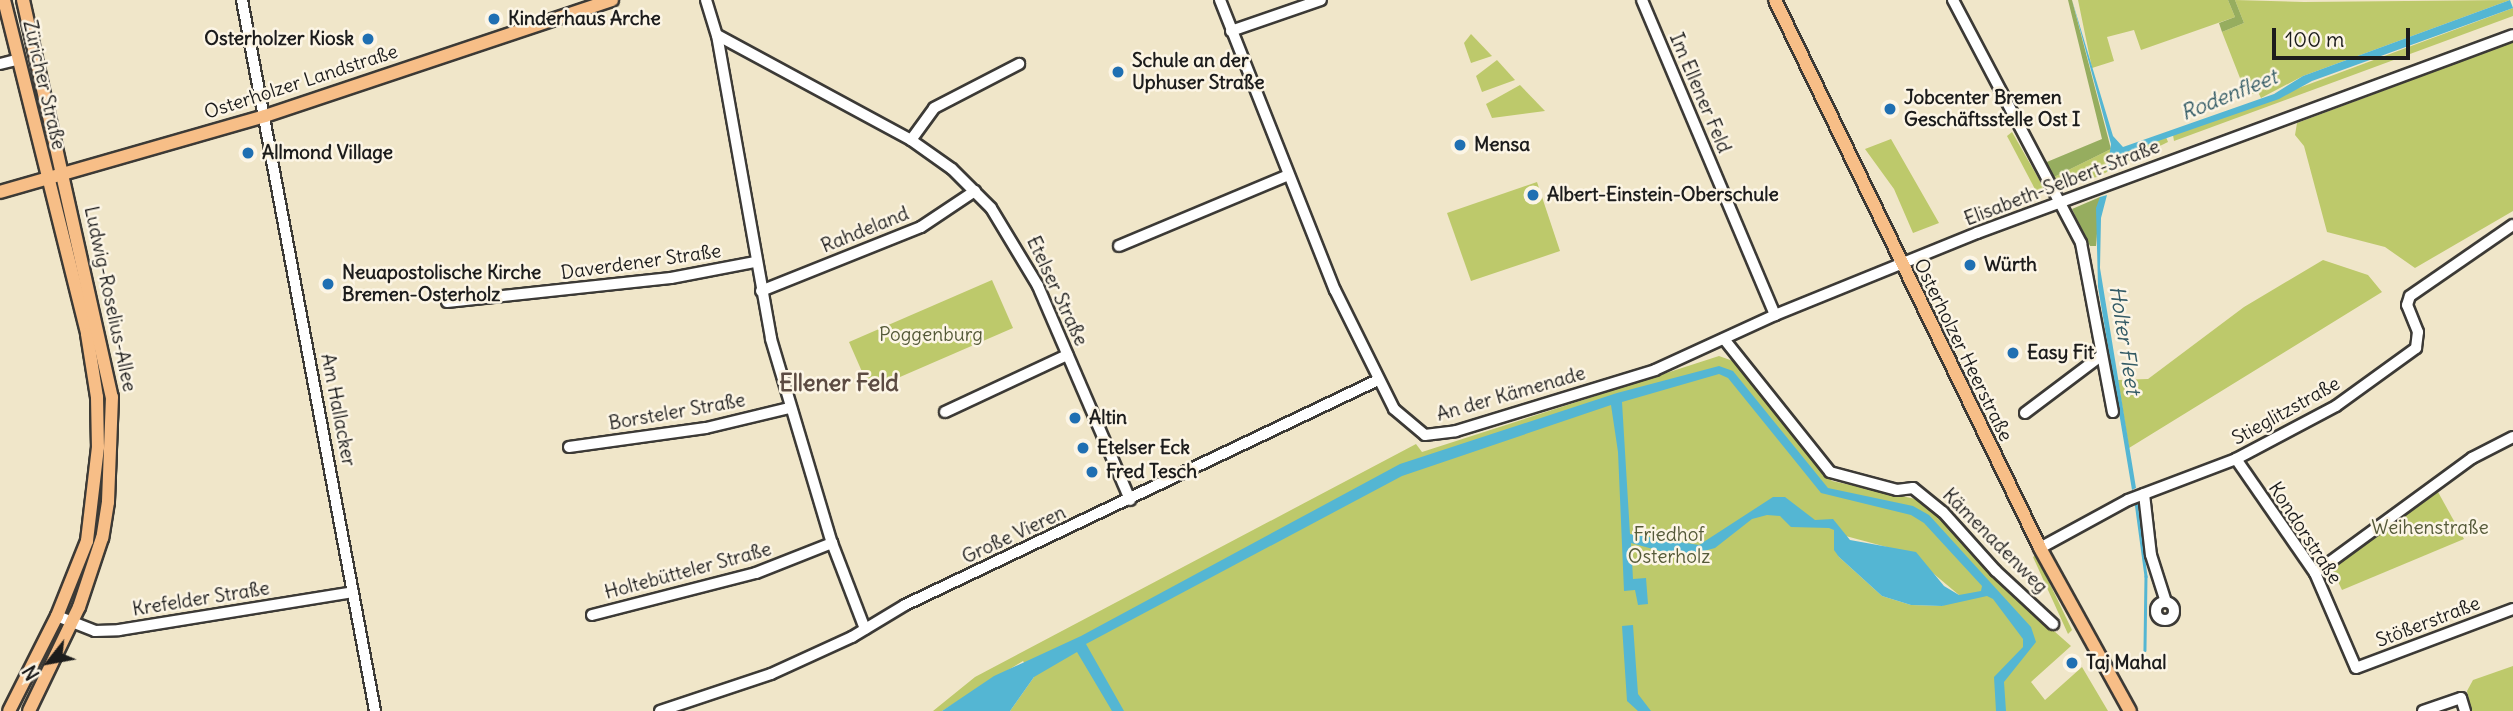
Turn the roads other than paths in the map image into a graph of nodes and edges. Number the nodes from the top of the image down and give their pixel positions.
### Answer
1 (4, 0) edge
2 (23, 0) edge
3 (242, 0) edge
4 (612, 0) edge
5 (706, 0) edge
6 (1220, 0) edge
7 (1321, 0) edge
8 (1642, 0) edge
9 (1774, 0) edge
10 (1953, 0) edge
11 (1231, 31) junction
12 (717, 35) junction
13 (2513, 35) edge
14 (16, 60) junction
15 (0, 64) edge
16 (1019, 64) dead end
17 (265, 116) junction
18 (911, 140) junction
19 (63, 174) junction
20 (1286, 176) junction
21 (47, 178) junction
22 (975, 191) junction
23 (0, 192) edge
24 (2057, 203) junction
25 (2513, 225) edge
26 (1119, 246) dead end
27 (755, 262) junction
28 (1900, 265) junction
29 (761, 291) junction
30 (447, 302) dead end
31 (1775, 315) junction
32 (1724, 339) junction
33 (1067, 355) junction
34 (2102, 355) junction
35 (1378, 380) junction
36 (789, 408) junction
37 (945, 412) dead end
38 (2113, 412) dead end
39 (2025, 413) dead end
40 (2513, 438) edge
41 (569, 447) dead end
42 (2236, 459) junction
43 (2144, 494) junction
44 (1130, 500) junction
45 (832, 543) junction
46 (2040, 548) junction
47 (2315, 573) junction
48 (353, 592) junction
49 (2166, 601) dead end
50 (2513, 608) edge
51 (592, 615) dead end
52 (57, 616) junction
53 (72, 623) junction
54 (2053, 624) dead end
55 (865, 629) junction
56 (2356, 668) joint
57 (9, 711) edge
58 (29, 711) edge
59 (375, 711) edge
60 (660, 711) edge
61 (2130, 711) edge
62 (2423, 711) edge
63 (2465, 711) edge

1 - 14 main road, Züricher Straße
2 - 19 main road, Züricher Straße
3 - 17 street, Am Hallacker
4 - 17 main road, Osterholzer Landstraße
5 - 12 street
6 - 11 street, An der Kämenade
7 - 11 street
8 - 31 street, Im Ellener Feld
9 - 28 main road, Osterholzer Heerstraße
10 - 24 street
11 - 20 street, An der Kämenade
12 - 18 street, Etelser Straße
12 - 27 street
13 - 24 street, Elisabeth-Selbert-Straße
14 - 15 street
14 - 21 main road, Züricher Straße
16 - 18 street
17 - 19 main road, Osterholzer Landstraße
17 - 48 street, Am Hallacker
18 - 22 street, Etelser Straße
19 - 21 main road, Osterholzer Landstraße
19 - 53 main road, Ludwig-Roselius-Allee
20 - 26 street
20 - 35 street, An der Kämenade
21 - 23 main road, Osterholzer Landstraße
21 - 52 main road, Ludwig-Roselius-Allee
22 - 29 street, Rahdeland
22 - 33 street, Etelser Straße
24 - 28 street, Elisabeth-Selbert-Straße
24 - 34 street
25 - 42 street, Stieglitzstraße
27 - 29 street
27 - 30 street, Daverdener Straße
28 - 31 street, An der Kämenade
28 - 46 main road, Osterholzer Heerstraße
29 - 36 street
31 - 32 street, An der Kämenade
32 - 35 street, An der Kämenade
32 - 54 street, Kämenadenweg
33 - 37 street
33 - 44 street, Etelser Straße
34 - 38 street
34 - 39 street
35 - 44 street, Große Vieren
36 - 41 street, Borsteler Straße
36 - 45 street
40 - 47 street
42 - 43 street, Stieglitzstraße
42 - 47 street, Kondorstraße
43 - 46 street, Stieglitzstraße
43 - 49 street
44 - 55 street, Große Vieren
45 - 51 street, Holtebütteler Straße
45 - 55 street
46 - 61 main road, Osterholzer Heerstraße
47 - 56 street, Kondorstraße
48 - 53 street, Krefelder Straße
48 - 59 street, Am Hallacker
50 - 56 street, Stößerstraße
52 - 53 street, Krefelder Straße
52 - 57 main road, Ludwig-Roselius-Allee
53 - 58 main road, Ludwig-Roselius-Allee
55 - 60 street, Große Vieren
62 - 63 street

